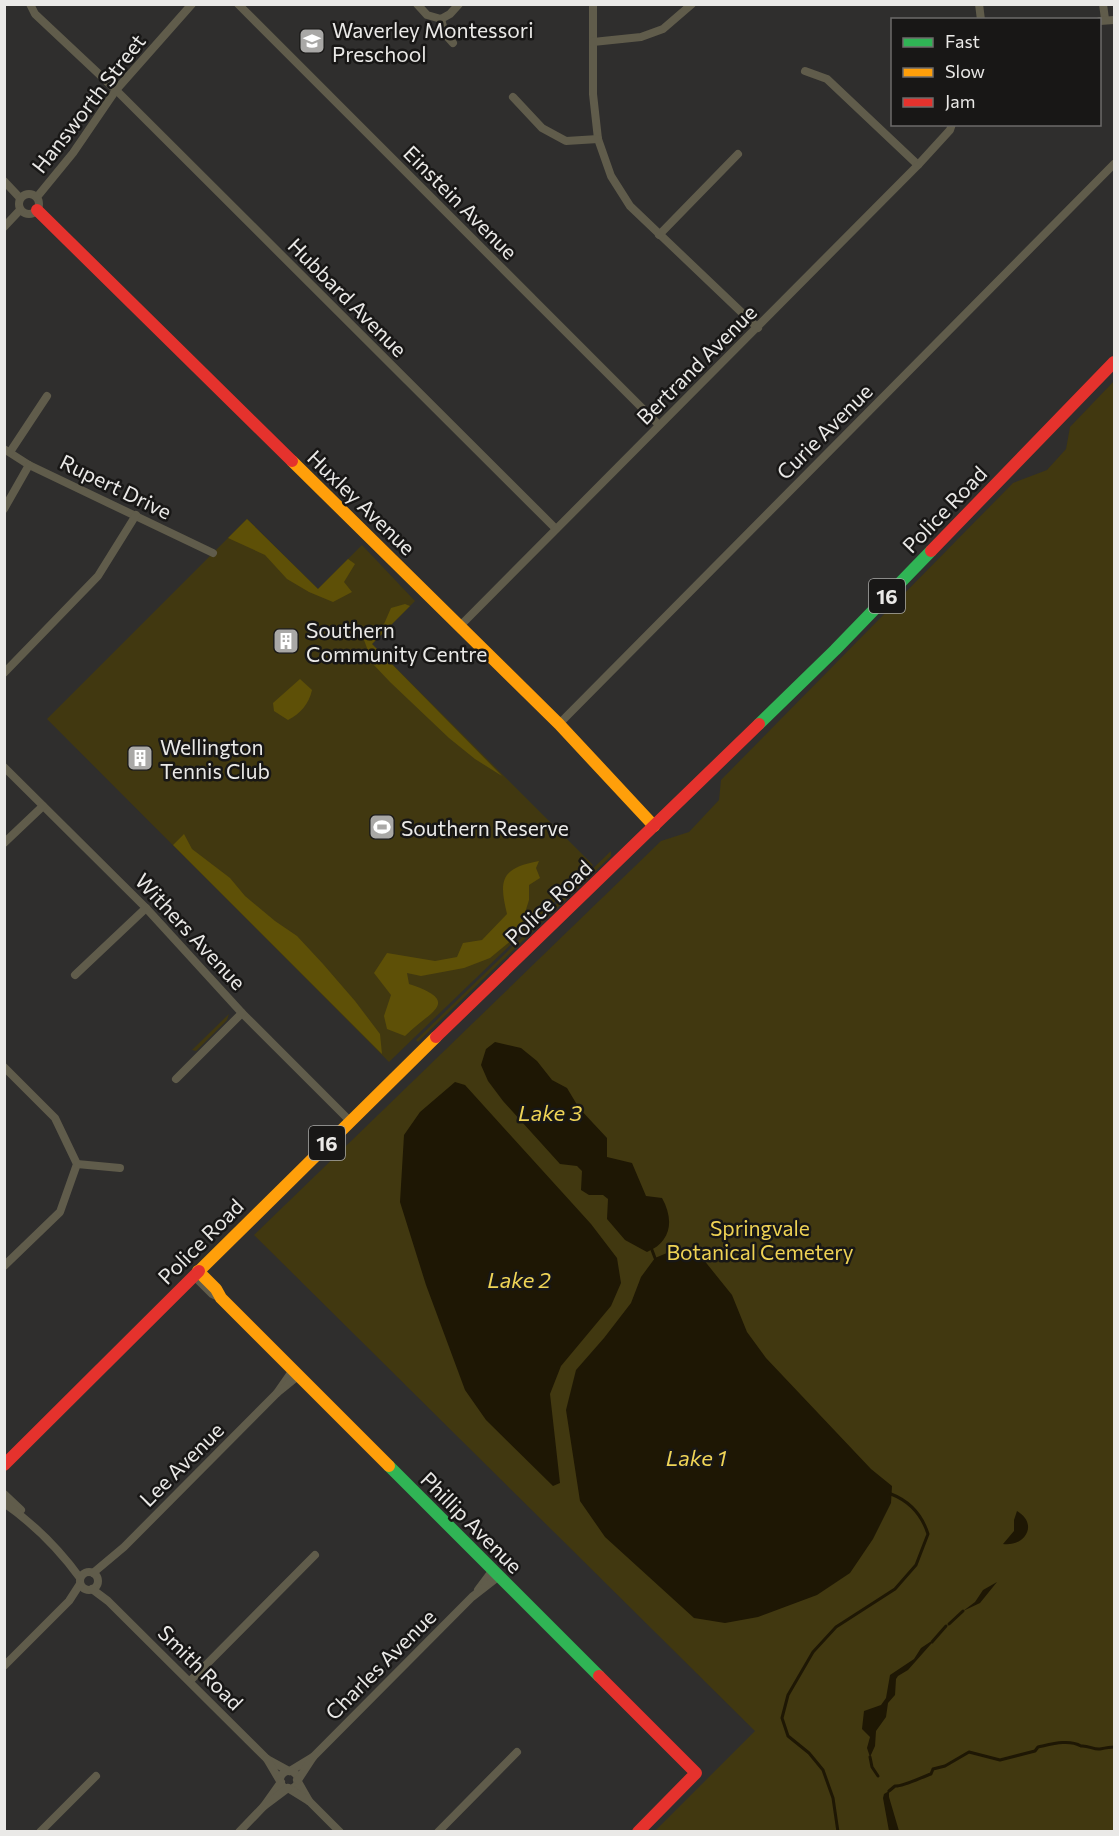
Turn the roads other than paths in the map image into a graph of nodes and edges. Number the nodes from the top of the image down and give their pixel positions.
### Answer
1 (30, 4) edge
2 (192, 4) edge
3 (238, 4) edge
4 (417, 4) edge
5 (459, 4) edge
6 (593, 4) edge
7 (692, 4) edge
8 (1103, 4) edge
9 (441, 19) junction
10 (1102, 20) edge
11 (1114, 20) edge
12 (593, 42) junction
13 (453, 43) dead end
14 (805, 71) dead end
15 (116, 90) junction
16 (513, 98) dead end
17 (951, 126) edge
18 (598, 139) junction
19 (738, 154) dead end
20 (1114, 164) edge
21 (918, 165) junction
22 (4, 181) edge
23 (37, 197) junction
24 (21, 198) junction
25 (20, 210) junction
26 (37, 210) junction
27 (4, 227) edge
28 (659, 235) junction
29 (758, 328) junction
30 (1114, 362) edge
31 (47, 396) dead end
32 (659, 425) junction
33 (7, 450) edge
34 (29, 465) junction
35 (4, 509) edge
36 (136, 515) junction
37 (556, 529) junction
38 (213, 553) dead end
39 (460, 626) junction
40 (4, 673) edge
41 (559, 724) junction
42 (4, 767) edge
43 (43, 806) junction
44 (654, 826) junction
45 (4, 843) edge
46 (146, 908) junction
47 (75, 975) dead end
48 (242, 1012) junction
49 (4, 1068) edge
50 (176, 1079) dead end
51 (350, 1121) junction
52 (77, 1164) junction
53 (120, 1168) dead end
54 (4, 1266) edge
55 (196, 1273) junction
56 (296, 1373) junction
57 (4, 1465) edge
58 (4, 1494) edge
59 (4, 1503) edge
60 (27, 1519) junction
61 (315, 1555) dead end
62 (496, 1573) junction
63 (89, 1581) junction
64 (4, 1666) edge
65 (190, 1681) junction
66 (517, 1752) dead end
67 (313, 1756) junction
68 (267, 1759) junction
69 (290, 1771) junction
70 (96, 1776) dead end
71 (298, 1780) junction
72 (281, 1781) junction
73 (288, 1788) junction
74 (309, 1801) junction
75 (264, 1806) junction
76 (40, 1832) edge
77 (239, 1832) edge
78 (340, 1832) edge
79 (438, 1832) edge
80 (638, 1832) edge

1 - 15 street, Hubbard Avenue
2 - 15 street, Hansworth Street
3 - 32 street, Einstein Avenue
4 - 9 street
5 - 9 street
6 - 12 street
7 - 12 street
8 - 10 street
9 - 13 street
10 - 11 street
12 - 18 street
14 - 21 street
15 - 23 street, Hansworth Street
15 - 37 street, Hubbard Avenue
16 - 18 street
17 - 21 street, Bertrand Avenue
18 - 28 street
19 - 28 street
20 - 41 street, Curie Avenue
21 - 29 street, Bertrand Avenue
22 - 24 street
23 - 24 street
23 - 26 street
24 - 25 street
25 - 26 street
25 - 27 street
26 - 39 street, Huxley Avenue
28 - 29 street
29 - 32 street, Bertrand Avenue
30 - 44 street, Police Road / 16
31 - 33 street
32 - 37 street, Bertrand Avenue
33 - 34 street, Rupert Drive
34 - 35 street
34 - 36 street, Rupert Drive
36 - 38 street, Rupert Drive
36 - 40 street
37 - 39 street, Bertrand Avenue
39 - 41 street, Huxley Avenue
41 - 44 street, Huxley Avenue
42 - 43 street, Withers Avenue
43 - 45 street
43 - 46 street, Withers Avenue
44 - 51 street, Police Road / 16
46 - 47 street
46 - 48 street, Withers Avenue
48 - 50 street
48 - 51 street, Withers Avenue
49 - 52 street
51 - 55 street, Police Road / 16
52 - 53 street
52 - 54 street
55 - 56 street, Phillip Avenue
55 - 57 street, Police Road / 16
56 - 62 street, Phillip Avenue
56 - 63 street, Lee Avenue
58 - 60 street, Smith Road
59 - 60 street, Smith Road
60 - 63 street, Smith Road
61 - 65 street
62 - 67 street, Charles Avenue
62 - 80 street, Phillip Avenue
63 - 64 street, Lee Avenue
63 - 65 street, Smith Road
65 - 68 street, Smith Road
66 - 79 street
67 - 69 street, Charles Avenue
67 - 71 street, Charles Avenue
68 - 69 street, Smith Road
68 - 72 street, Smith Road
69 - 71 street
69 - 72 street
70 - 76 street
71 - 73 street
71 - 74 street
72 - 73 street
72 - 75 street
73 - 74 street
73 - 75 street
74 - 78 street
75 - 77 street

